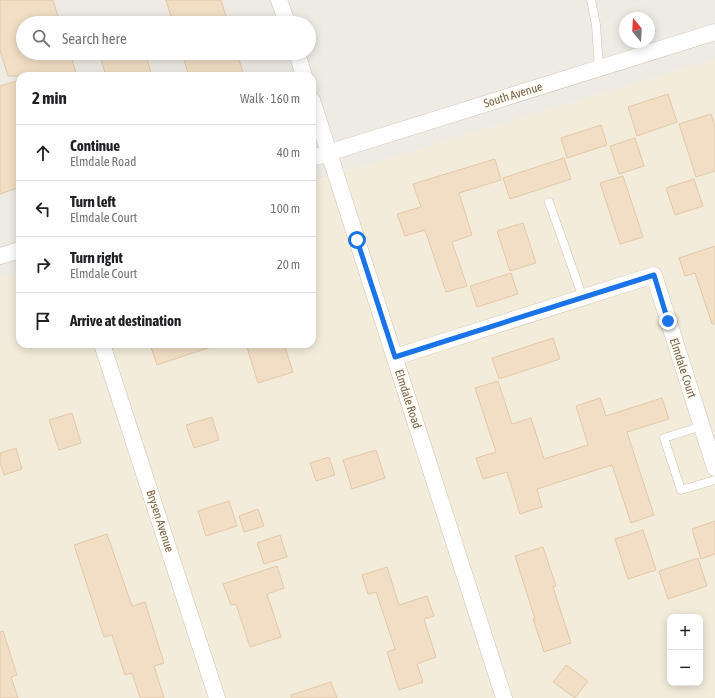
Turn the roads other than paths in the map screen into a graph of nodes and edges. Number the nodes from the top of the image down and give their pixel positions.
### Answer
1 (279, 0) edge
2 (591, 0) edge
3 (285, 16) edge
4 (715, 32) edge
5 (299, 60) edge
6 (599, 68) junction
7 (303, 72) edge
8 (316, 112) edge
9 (329, 153) junction
10 (316, 157) edge
11 (550, 202) dead end
12 (16, 251) edge
13 (0, 256) edge
14 (583, 298) junction
15 (103, 348) edge
16 (395, 357) junction
17 (702, 426) junction
18 (715, 468) edge
19 (715, 480) edge
20 (217, 698) edge
21 (504, 698) edge

1 - 3 street
2 - 6 lane
4 - 6 street, South Avenue
5 - 7 street
6 - 9 street, South Avenue
8 - 9 street, Elmdale Road
9 - 10 street, South Avenue
9 - 16 street, Elmdale Road
11 - 14 lane
12 - 13 street
14 - 16 street, Elmdale Court
14 - 17 street, Elmdale Court
15 - 20 street, Brysen Avenue
16 - 21 street, Elmdale Road
17 - 18 street, Elmdale Court
17 - 19 lane

